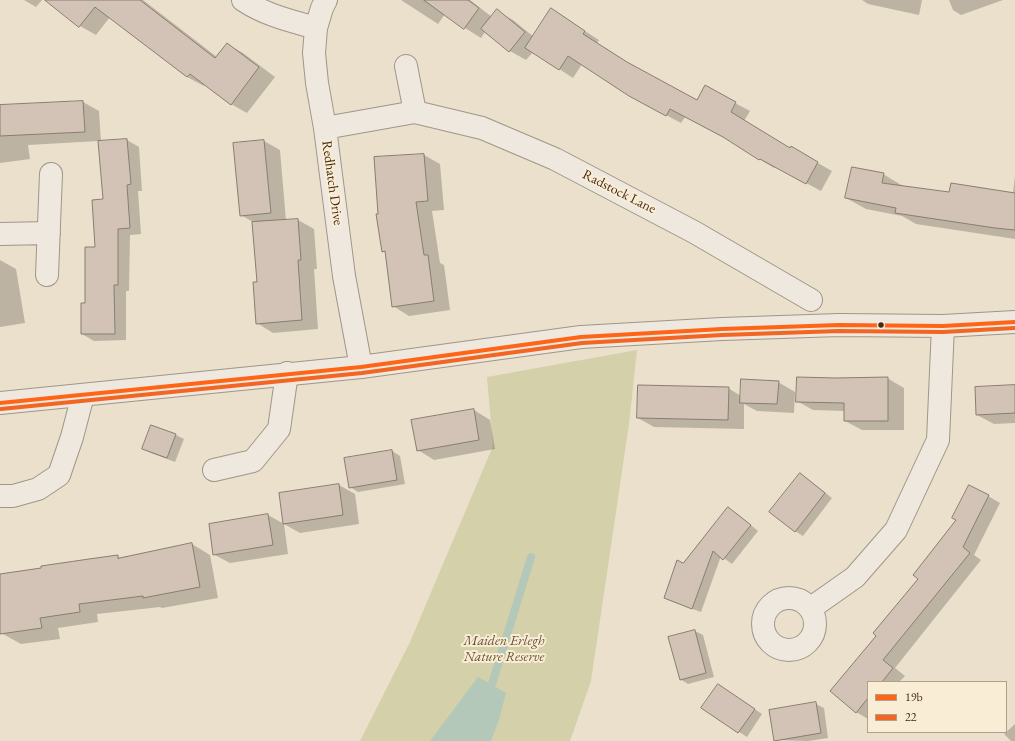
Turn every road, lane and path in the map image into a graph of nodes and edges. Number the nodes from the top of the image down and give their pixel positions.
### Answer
1 (243, 0) edge
2 (326, 0) edge
3 (316, 28) junction
4 (406, 66) dead end
5 (415, 112) junction
6 (325, 128) junction
7 (50, 174) dead end
8 (49, 233) junction
9 (0, 234) edge
10 (47, 275) dead end
11 (811, 300) dead end
12 (1015, 322) edge
13 (943, 326) junction
14 (361, 367) junction
15 (287, 374) junction
16 (83, 395) junction
17 (0, 403) edge
18 (214, 470) dead end
19 (0, 496) edge
20 (811, 608) dead end

1 - 3 street
2 - 3 street, Redhatch Drive
3 - 6 street, Redhatch Drive
4 - 5 street
5 - 6 street, Radstock Lane
5 - 11 street, Radstock Lane
6 - 14 street, Redhatch Drive
7 - 8 street
8 - 9 street
8 - 10 street
12 - 13 street
13 - 14 street
13 - 20 street
14 - 15 street
15 - 16 street
15 - 18 street
16 - 17 street
16 - 19 street

